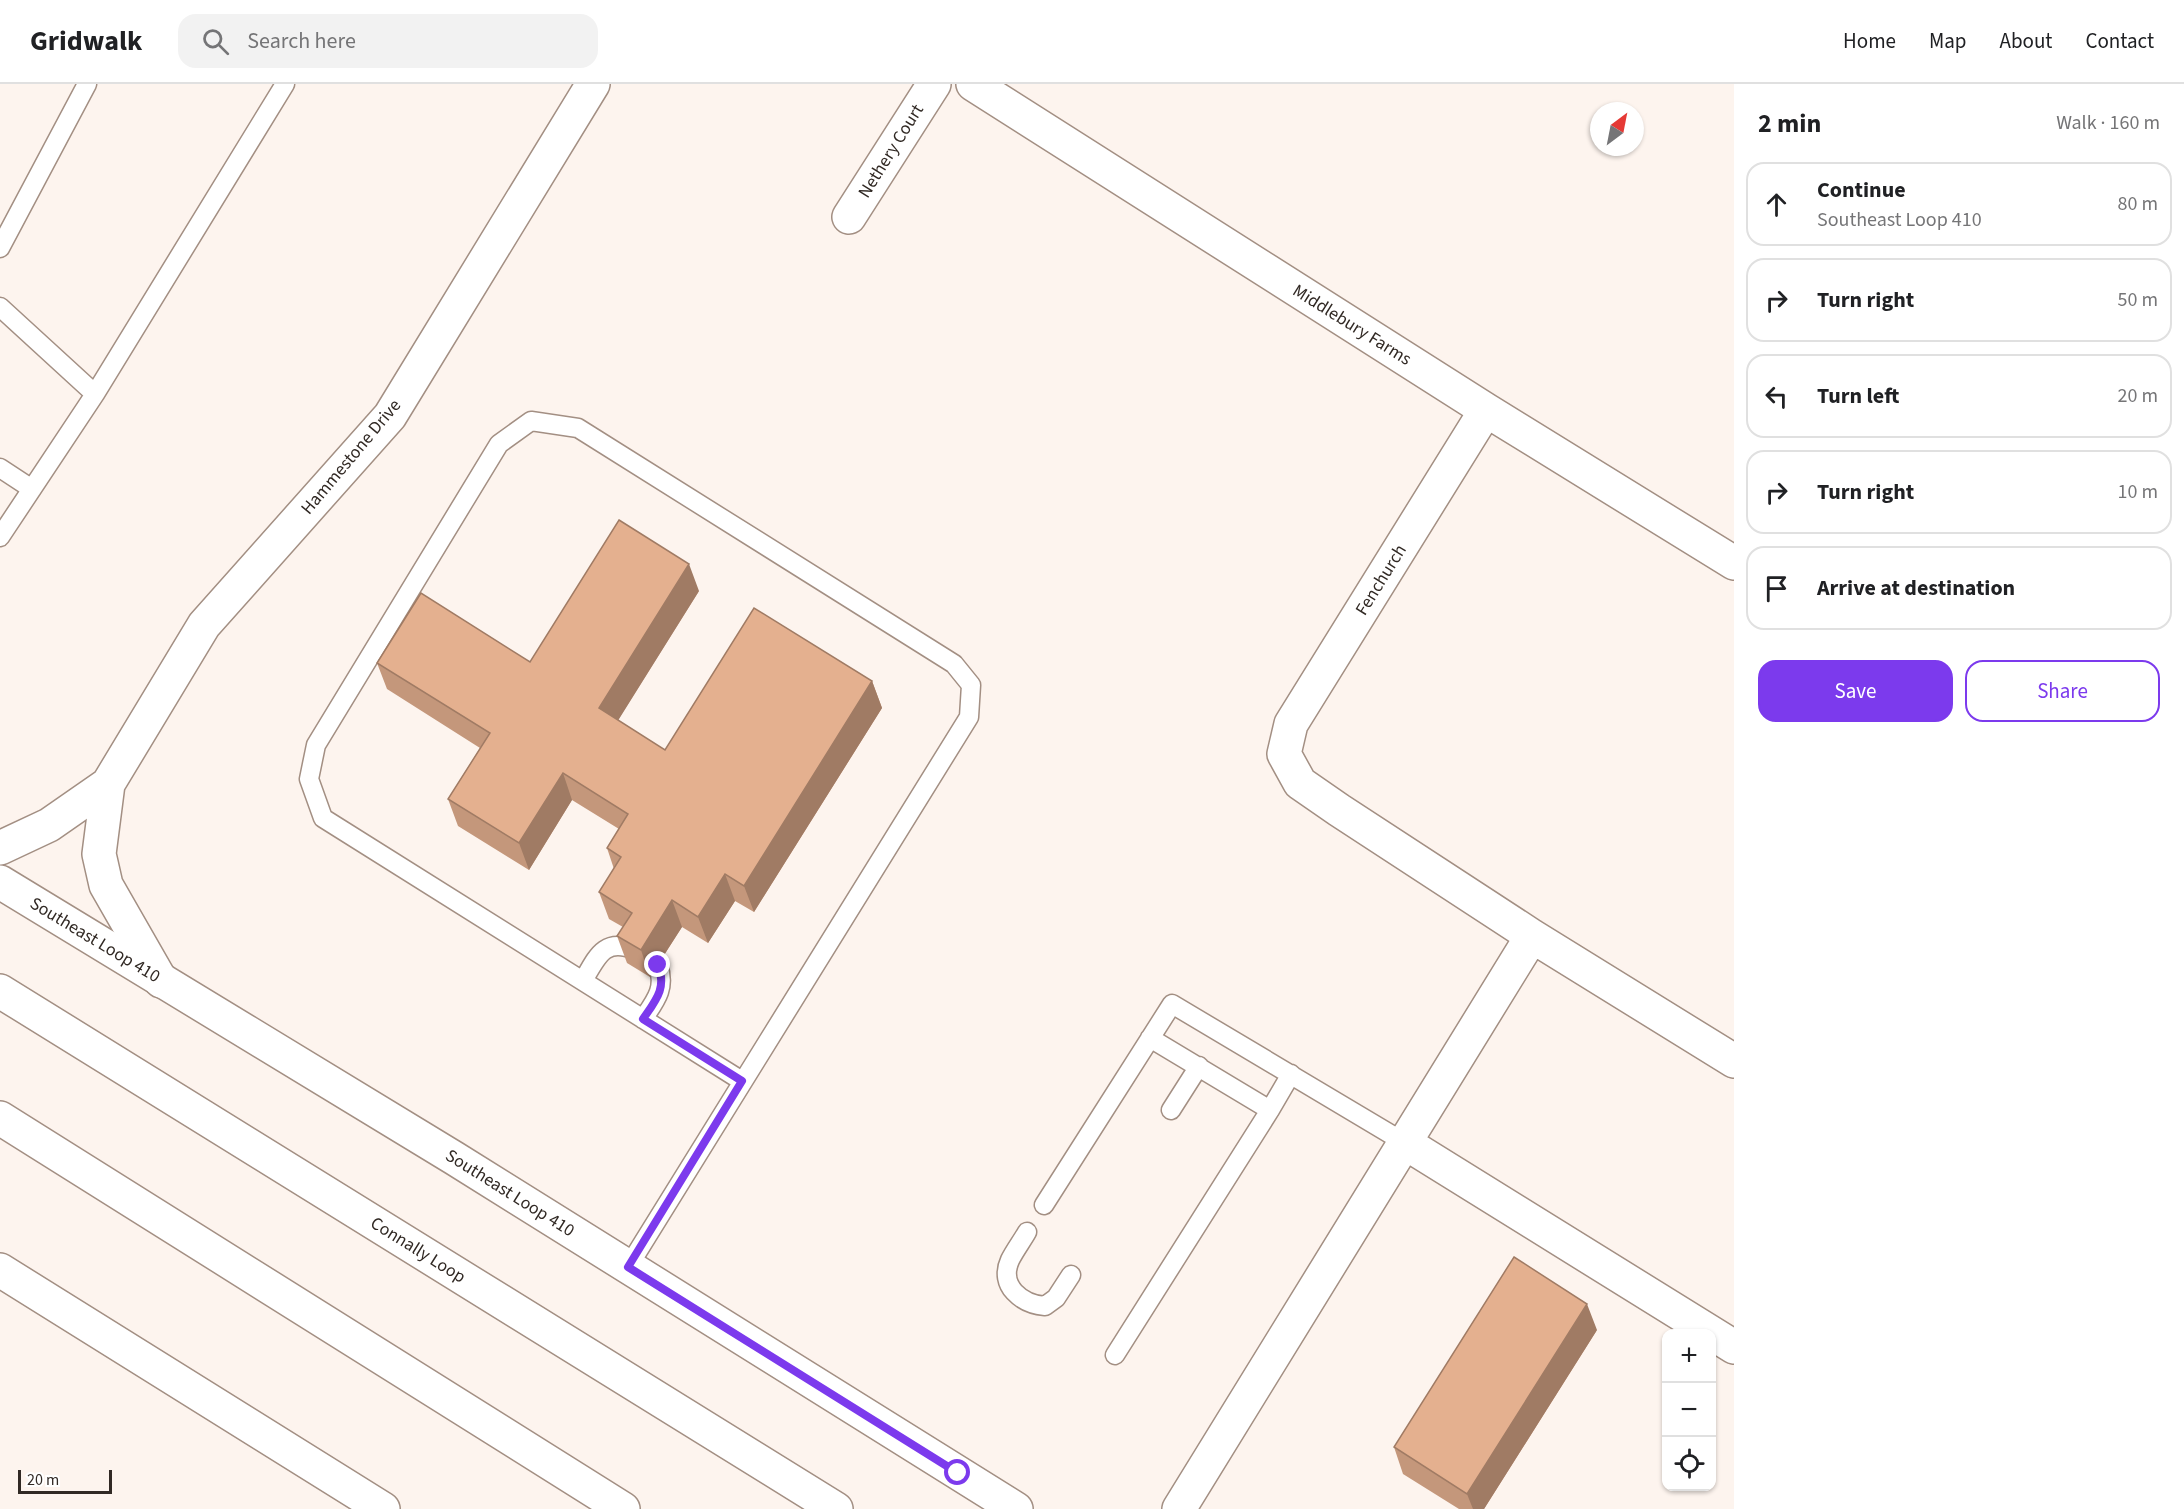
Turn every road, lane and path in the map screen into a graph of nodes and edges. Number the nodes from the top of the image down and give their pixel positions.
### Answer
1 (87, 84) edge
2 (285, 84) edge
3 (593, 84) edge
4 (934, 84) edge
5 (973, 84) edge
6 (849, 218) dead end
7 (0, 248) edge
8 (0, 307) edge
9 (95, 394) junction
10 (1486, 410) junction
11 (0, 468) edge
12 (32, 489) junction
13 (0, 537) edge
14 (1734, 563) edge
15 (108, 784) junction
16 (0, 848) edge
17 (0, 882) edge
18 (1532, 936) junction
19 (635, 950) edge
20 (658, 965) dead end
21 (161, 981) junction
22 (583, 981) junction
23 (0, 991) edge
24 (643, 1019) junction
25 (1150, 1038) junction
26 (1734, 1061) edge
27 (1199, 1066) junction
28 (1291, 1074) junction
29 (742, 1081) junction
30 (1171, 1110) dead end
31 (1270, 1110) junction
32 (0, 1118) edge
33 (1407, 1143) junction
34 (1044, 1205) dead end
35 (1027, 1232) dead end
36 (628, 1267) junction
37 (0, 1270) edge
38 (1071, 1275) dead end
39 (1734, 1347) edge
40 (1115, 1355) dead end
41 (383, 1509) edge
42 (623, 1509) edge
43 (836, 1509) edge
44 (1017, 1509) edge
45 (1179, 1509) edge

1 - 7 lane
2 - 9 lane
3 - 15 main road, Hammestone Drive
4 - 6 main road, Nethery Court
5 - 10 main road, Middlebury Farms
8 - 9 lane
9 - 12 lane
10 - 14 main road, Middlebury Farms
10 - 18 main road, Fenchurch
11 - 12 lane
12 - 13 lane
15 - 16 main road, Hammestone Drive
15 - 21 main road, Hammestone Drive
17 - 21 main road, Southeast Loop 410
18 - 26 main road
18 - 33 main road
19 - 22 lane
20 - 24 lane
21 - 36 main road, Southeast Loop 410
22 - 24 lane
22 - 29 lane
23 - 43 main road, Connally Loop
24 - 29 lane
25 - 27 lane
25 - 28 lane
25 - 34 lane
27 - 30 lane
27 - 31 lane
28 - 31 lane
28 - 33 lane
29 - 36 lane
31 - 40 lane
32 - 42 main road
33 - 39 main road
33 - 45 main road
35 - 38 lane
36 - 44 main road, Southeast Loop 410
37 - 41 main road

